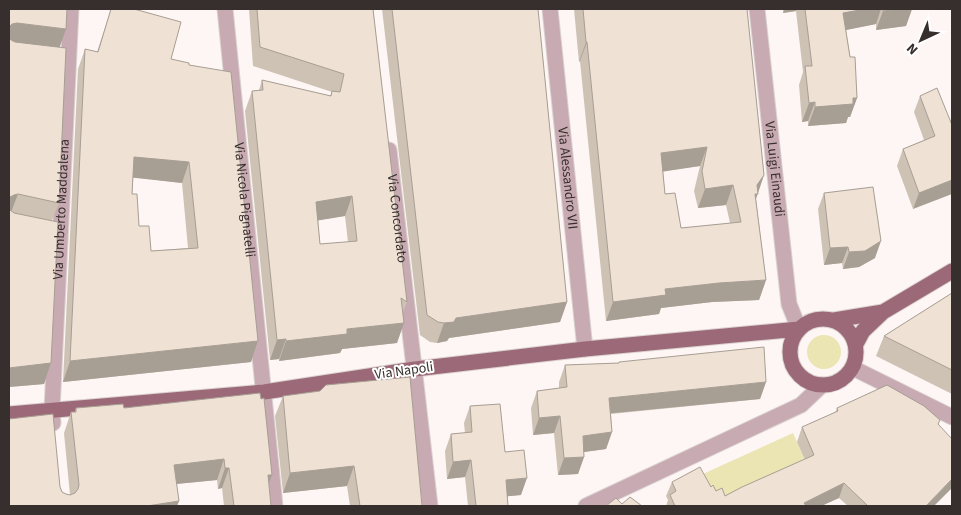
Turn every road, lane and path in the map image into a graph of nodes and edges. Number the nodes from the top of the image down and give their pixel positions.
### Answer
1 (71, 9) edge
2 (225, 9) edge
3 (550, 9) edge
4 (757, 9) edge
5 (51, 58) edge
6 (68, 60) junction
7 (388, 135) edge
8 (43, 231) edge
9 (60, 234) junction
10 (952, 272) edge
11 (883, 312) junction
12 (834, 320) junction
13 (799, 329) junction
14 (856, 344) junction
15 (584, 349) junction
16 (853, 368) junction
17 (415, 369) junction
18 (822, 385) junction
19 (264, 392) junction
20 (52, 410) junction
21 (9, 414) edge
22 (952, 417) edge
23 (55, 439) edge
24 (275, 506) edge
25 (430, 506) edge
26 (586, 506) edge

1 - 6 street, Via Umberto Maddalena
2 - 19 street, Via Nicola Pignatelli
3 - 15 street, Via Alessandro VII
4 - 13 street, Via Luigi Einaudi
5 - 6 street
6 - 9 street, Via Umberto Maddalena
7 - 17 street, Via Concordato
8 - 9 street
9 - 20 street, Via Umberto Maddalena
10 - 11 main road
11 - 12 main road
11 - 14 main road
12 - 13 main road
12 - 14 main road
13 - 15 main road, Via Napoli
13 - 18 main road
14 - 16 main road
15 - 17 main road, Via Napoli
16 - 18 main road
16 - 22 street
17 - 19 main road, Via Napoli
17 - 25 street, Via Concordato
18 - 26 street
19 - 20 main road, Via Napoli
19 - 24 street, Via Nicola Pignatelli
20 - 21 main road, Via Napoli
20 - 23 street, Via Umberto Maddalena

